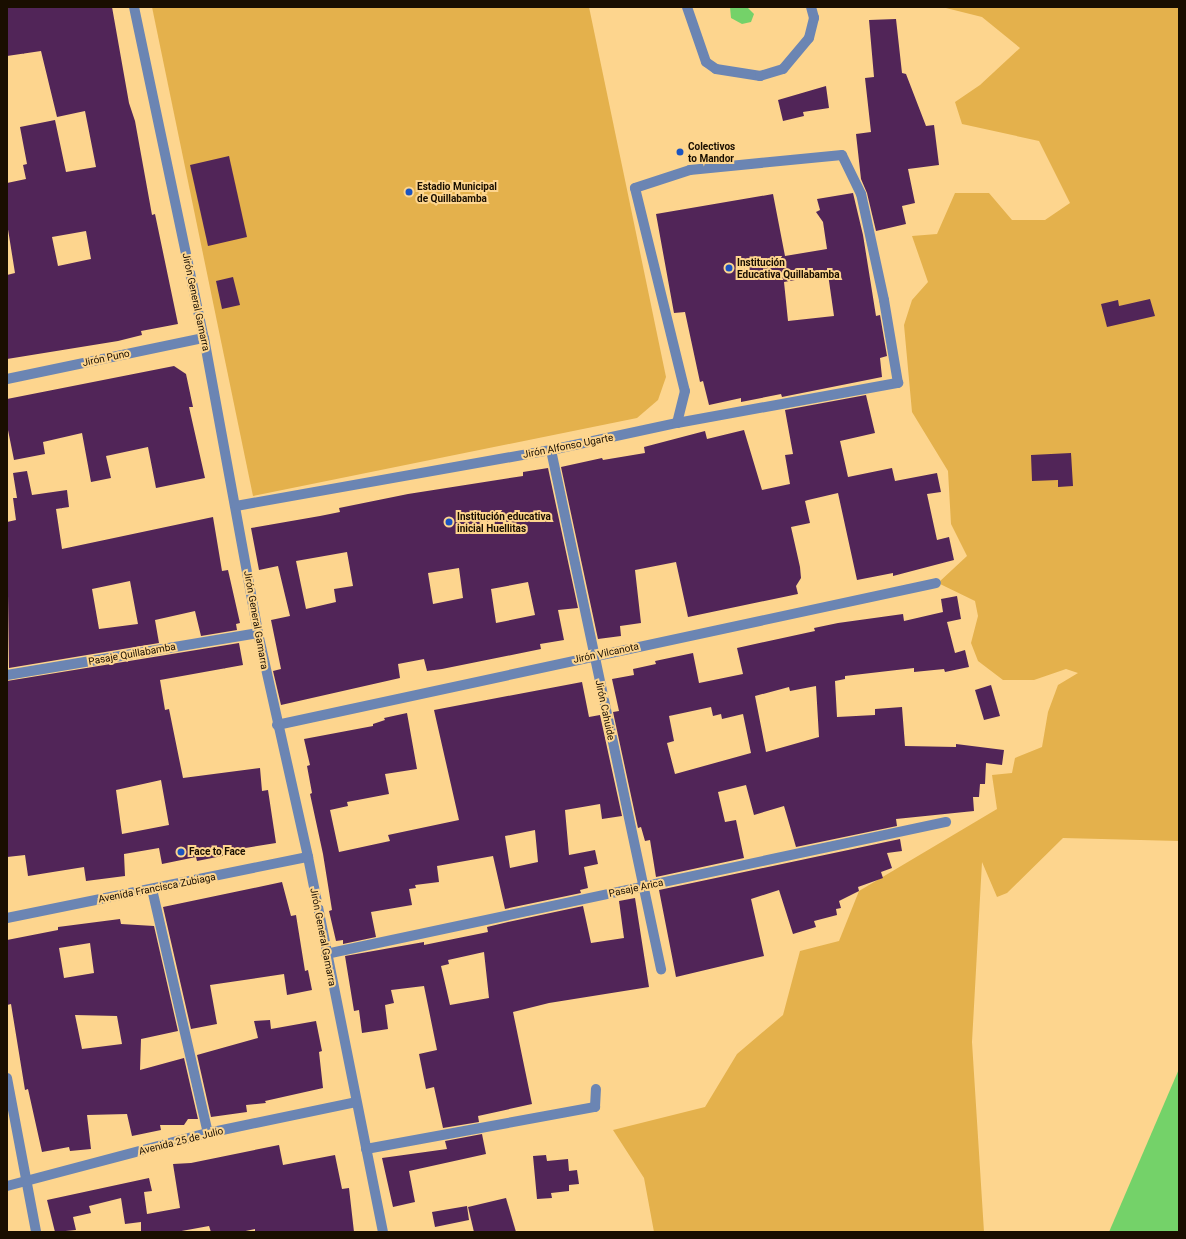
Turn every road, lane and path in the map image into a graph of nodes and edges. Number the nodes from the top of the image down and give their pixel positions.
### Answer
1 (134, 7) edge
2 (687, 7) edge
3 (812, 7) edge
4 (204, 338) junction
5 (7, 378) edge
6 (677, 423) junction
7 (550, 450) junction
8 (236, 506) junction
9 (936, 583) dead end
10 (258, 633) junction
11 (593, 656) junction
12 (7, 676) edge
13 (277, 725) junction
14 (946, 822) dead end
15 (308, 857) junction
16 (643, 887) junction
17 (152, 889) junction
18 (7, 918) edge
19 (326, 954) junction
20 (661, 969) dead end
21 (7, 1078) edge
22 (596, 1089) dead end
23 (356, 1102) junction
24 (208, 1134) junction
25 (366, 1149) junction
26 (26, 1181) junction
27 (7, 1186) edge
28 (36, 1232) edge
29 (383, 1232) edge

1 - 4 street, Jirón General Gamarra
2 - 3 street
4 - 5 street, Jirón Puno
4 - 8 street, Jirón General Gamarra
6 - 6 street, Jirón Alfonso Ugarte
6 - 7 street, Jirón Alfonso Ugarte
7 - 8 street, Jirón Alfonso Ugarte
7 - 11 street, Jirón Cahuide
8 - 10 street, Jirón General Gamarra
9 - 11 street, Jirón Vilcanota
10 - 12 street, Pasaje Quillabamba
10 - 13 street, Jirón General Gamarra
11 - 13 street, Jirón Vilcanota
11 - 16 street, Jirón Cahuide
13 - 15 street, Jirón General Gamarra
14 - 16 street, Pasaje Arica
15 - 17 street, Avenida Francisca Zubiaga
15 - 19 street, Jirón General Gamarra
16 - 19 street, Pasaje Arica
16 - 20 street, Jirón Cahuide
17 - 18 street, Avenida Francisca Zubiaga
17 - 24 street
19 - 23 street, Jirón General Gamarra
21 - 26 street
22 - 25 street
23 - 24 street, Avenida 25 de Julio
23 - 25 street, Jirón General Gamarra
24 - 26 street, Avenida 25 de Julio
25 - 29 street, Jirón General Gamarra
26 - 27 street, Avenida 25 de Julio
26 - 28 street

